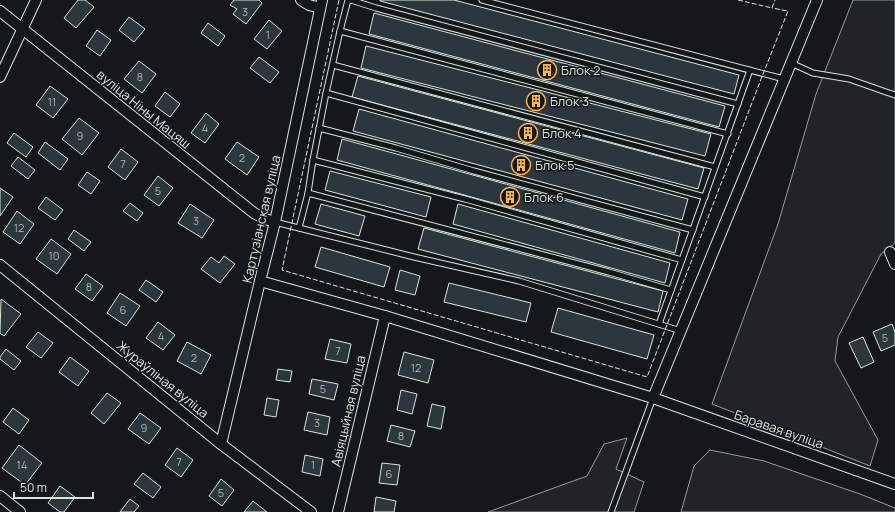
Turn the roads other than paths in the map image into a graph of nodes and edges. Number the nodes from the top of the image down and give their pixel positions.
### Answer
1 (36, 0) edge
2 (301, 0) edge
3 (348, 0) edge
4 (351, 0) edge
5 (482, 0) edge
6 (817, 0) edge
7 (321, 4) edge
8 (0, 11) edge
9 (23, 29) junction
10 (340, 30) junction
11 (791, 63) junction
12 (333, 65) junction
13 (750, 70) junction
14 (0, 77) edge
15 (784, 79) junction
16 (326, 93) junction
17 (895, 95) edge
18 (738, 104) junction
19 (319, 128) junction
20 (728, 134) junction
21 (313, 160) junction
22 (715, 167) junction
23 (308, 193) junction
24 (705, 197) junction
25 (275, 222) junction
26 (299, 228) junction
27 (693, 230) junction
28 (890, 252) dead end
29 (682, 260) junction
30 (895, 264) edge
31 (0, 265) edge
32 (260, 282) junction
33 (671, 290) junction
34 (385, 316) junction
35 (659, 324) junction
36 (681, 331) junction
37 (654, 398) junction
38 (221, 444) junction
39 (895, 484) edge
40 (0, 496) edge
41 (20, 512) edge
42 (311, 512) edge
43 (338, 512) edge
44 (611, 512) edge

1 - 9 street
2 - 7 street
3 - 10 lane
4 - 18 lane
5 - 13 lane
6 - 11 street
7 - 25 street, Картузіанская вуліца
8 - 9 street, вуліца Ніны Мацяш
9 - 14 street
9 - 25 street, вуліца Ніны Мацяш
10 - 12 lane
10 - 20 lane
11 - 15 street
11 - 17 lane
12 - 16 lane
12 - 22 lane
13 - 15 lane
13 - 18 lane
15 - 36 street
16 - 19 lane
16 - 24 lane
18 - 20 lane
19 - 21 lane
19 - 27 lane
20 - 22 lane
21 - 23 lane
21 - 29 lane
22 - 24 lane
23 - 26 lane
23 - 33 lane
24 - 27 lane
25 - 26 lane
25 - 32 street, Картузіанская вуліца
26 - 35 lane
27 - 29 lane
28 - 30 street
29 - 33 lane
31 - 38 street, Жураўліная вуліца
32 - 34 street, Баравая вуліца
32 - 38 street, Картузіанская вуліца
33 - 35 lane
34 - 37 street, Баравая вуліца
34 - 43 street, Авіяцыйная вуліца
35 - 36 lane
36 - 37 street
37 - 39 street, Баравая вуліца
37 - 44 lane
38 - 42 street, Жураўліная вуліца
40 - 41 street

